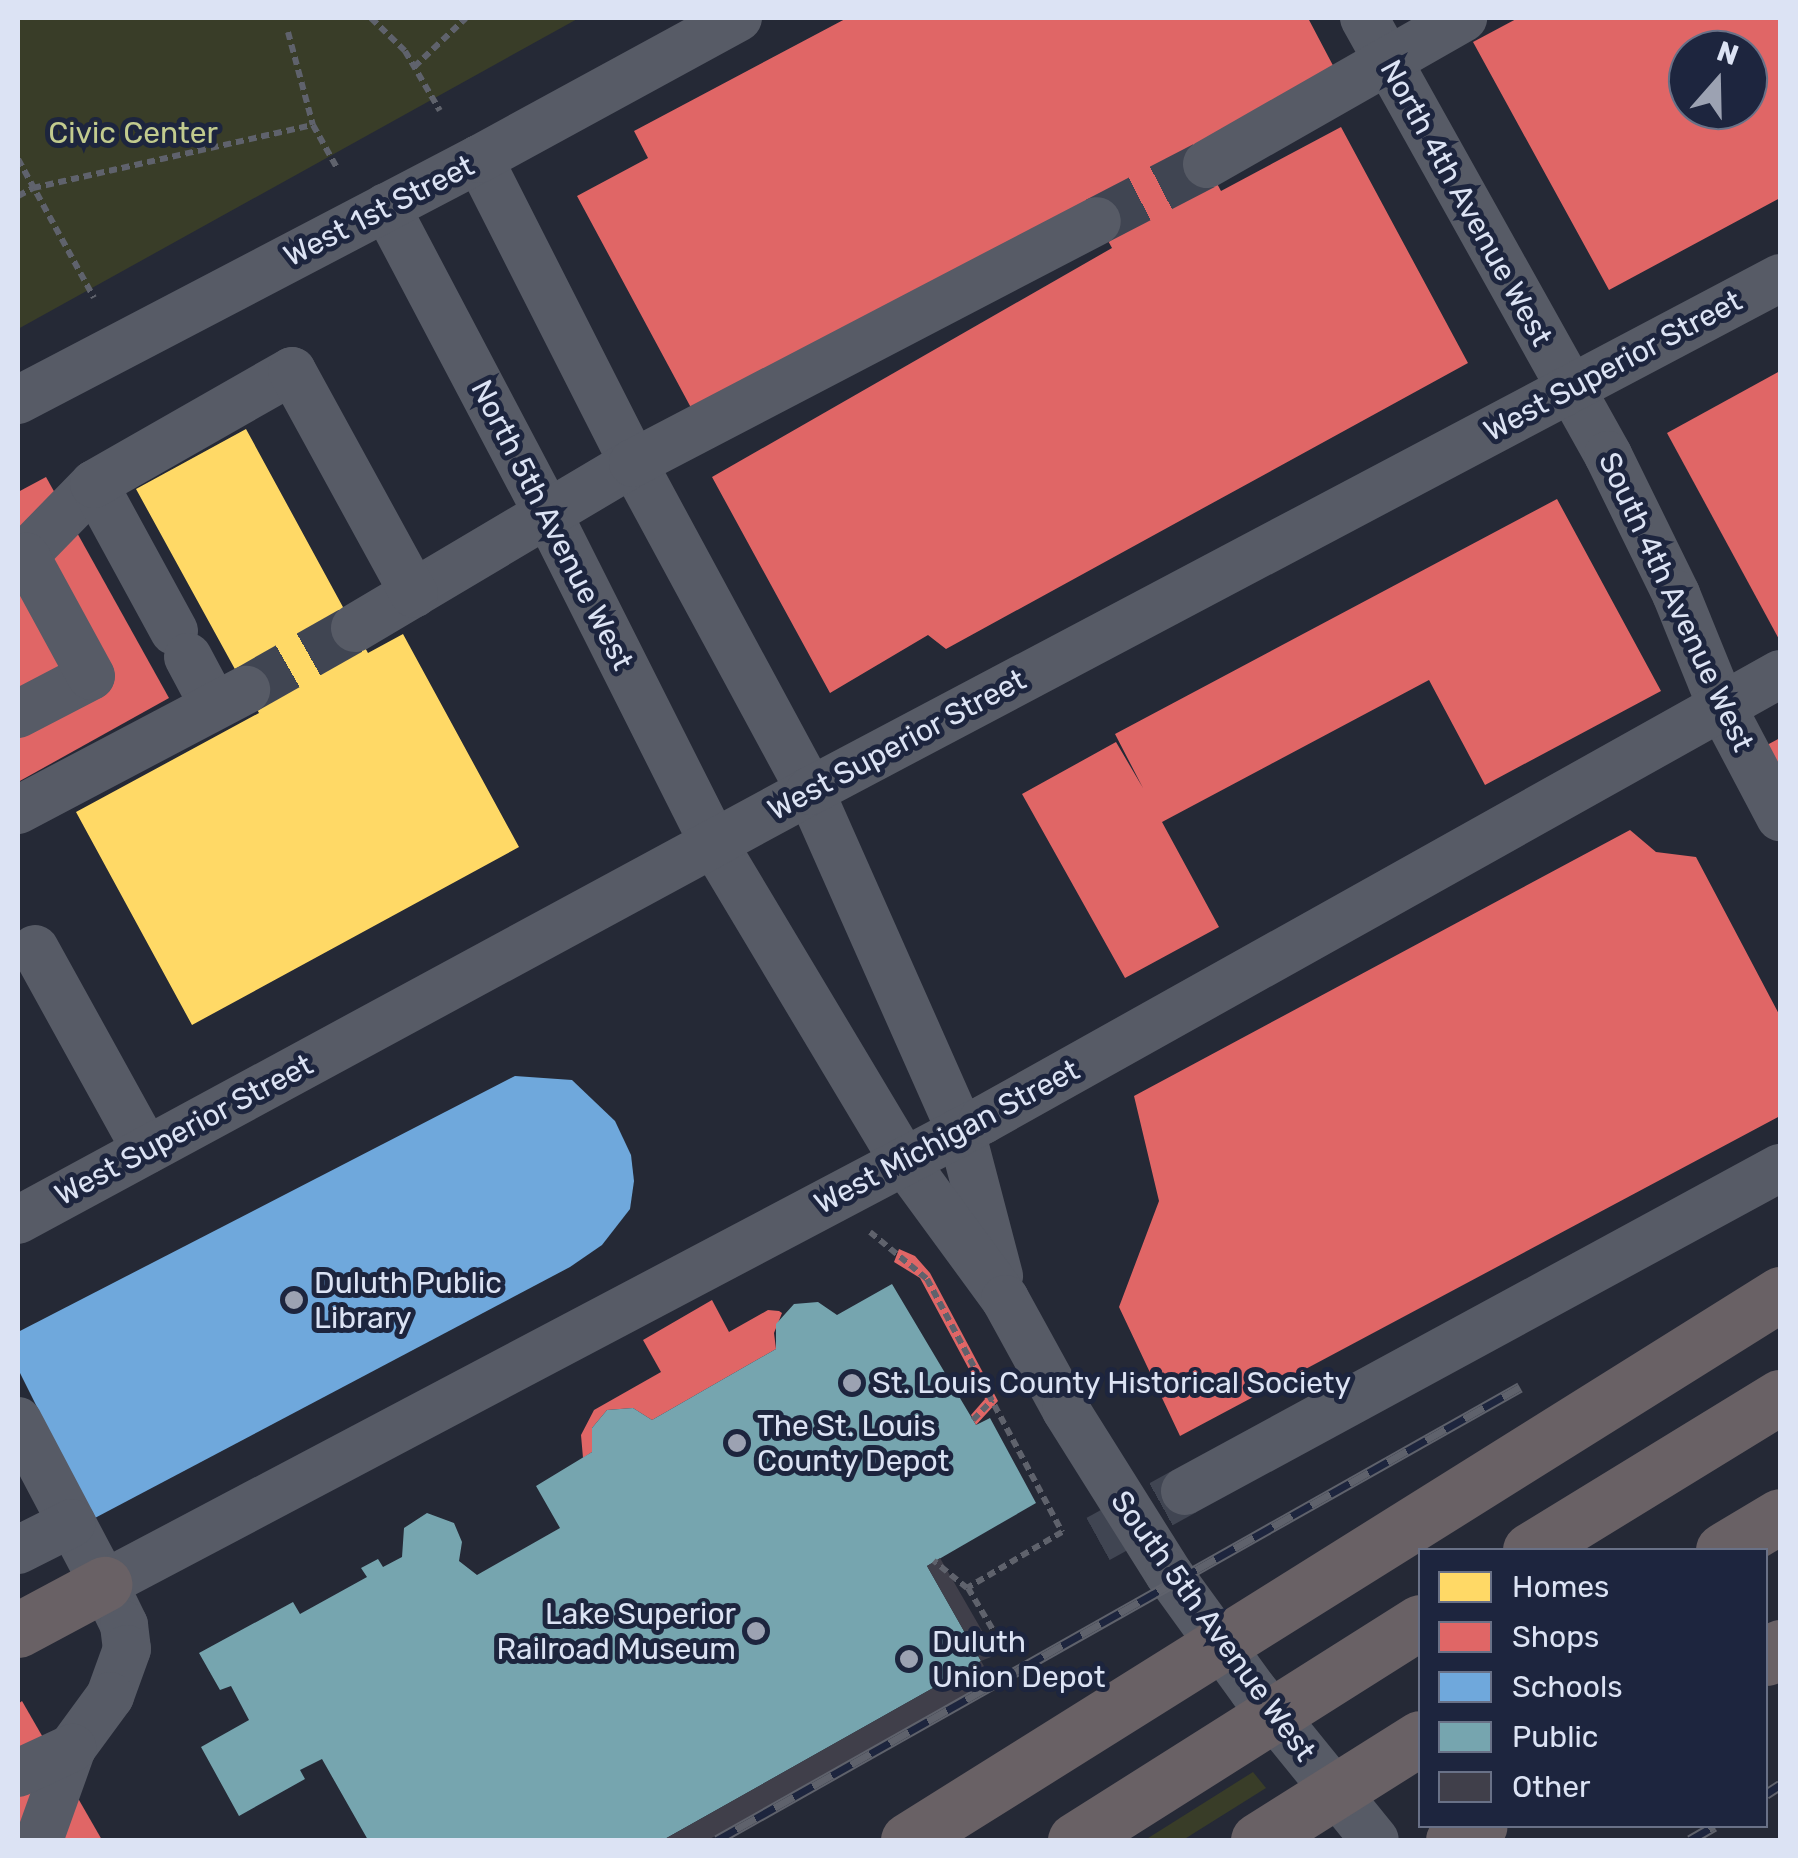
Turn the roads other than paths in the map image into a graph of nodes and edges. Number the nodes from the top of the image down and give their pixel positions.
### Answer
1 (738, 18) edge
2 (1463, 18) edge
3 (1375, 38) edge
4 (479, 159) junction
5 (1206, 164) tunnel mouth
6 (386, 207) junction
7 (1097, 222) tunnel mouth
8 (1780, 278) edge
9 (1568, 388) junction
10 (18, 400) edge
11 (633, 463) junction
12 (94, 484) junction
13 (548, 514) junction
14 (22, 560) edge
15 (414, 594) junction
16 (355, 628) tunnel mouth
17 (1780, 674) edge
18 (1721, 705) junction
19 (18, 714) edge
20 (810, 791) junction
21 (18, 810) edge
22 (1780, 817) edge
23 (714, 844) junction
24 (35, 949) dead end
25 (962, 1131) junction
26 (146, 1150) junction
27 (904, 1161) junction
28 (1780, 1168) edge
29 (18, 1220) edge
30 (1780, 1294) edge
31 (1005, 1298) junction
32 (1780, 1398) edge
33 (18, 1421) edge
34 (1185, 1491) tunnel mouth
35 (1780, 1516) edge
36 (72, 1523) junction
37 (1533, 1548) edge
38 (1726, 1548) edge
39 (18, 1550) edge
40 (104, 1584) junction
41 (1418, 1623) edge
42 (18, 1630) edge
43 (1219, 1644) junction
44 (1413, 1743) edge
45 (72, 1748) junction
46 (18, 1773) edge
47 (1475, 1828) edge
48 (38, 1840) edge
49 (908, 1840) edge
50 (1075, 1840) edge
51 (1258, 1840) edge
52 (1374, 1840) edge
53 (1453, 1840) edge

1 - 4 street, West 1st Street
2 - 3 street
3 - 5 street
3 - 9 street, North 4th Avenue West
4 - 6 street, West 1st Street
4 - 11 street
6 - 10 street, West 1st Street
6 - 13 street, North 5th Avenue West
7 - 11 street
8 - 9 street, West Superior Street
9 - 18 street, South 4th Avenue West
9 - 20 street, West Superior Street
11 - 13 street
11 - 20 street
12 - 14 street
12 - 15 street
12 - 21 street
13 - 15 street
13 - 23 street, North 5th Avenue West
14 - 19 street
15 - 16 street
17 - 18 street, West Michigan Street
18 - 22 street, South 4th Avenue West
18 - 25 street, West Michigan Street
20 - 23 street, West Superior Street
20 - 25 street, South 5th Avenue West
23 - 26 street, West Superior Street
23 - 27 street, South 5th Avenue West
24 - 26 street
25 - 27 street, West Michigan Street
25 - 31 street, South 5th Avenue West
26 - 29 street, West Superior Street
27 - 31 street, South 5th Avenue West
27 - 40 street, West Michigan Street
28 - 34 street
30 - 43 highway
31 - 43 street, South 5th Avenue West
32 - 37 highway
33 - 36 street
35 - 38 highway
36 - 39 street
36 - 40 street
40 - 42 highway
40 - 45 street
41 - 50 highway
43 - 49 highway
43 - 52 street, South 5th Avenue West
44 - 51 highway
45 - 46 street
45 - 48 street
47 - 53 highway

